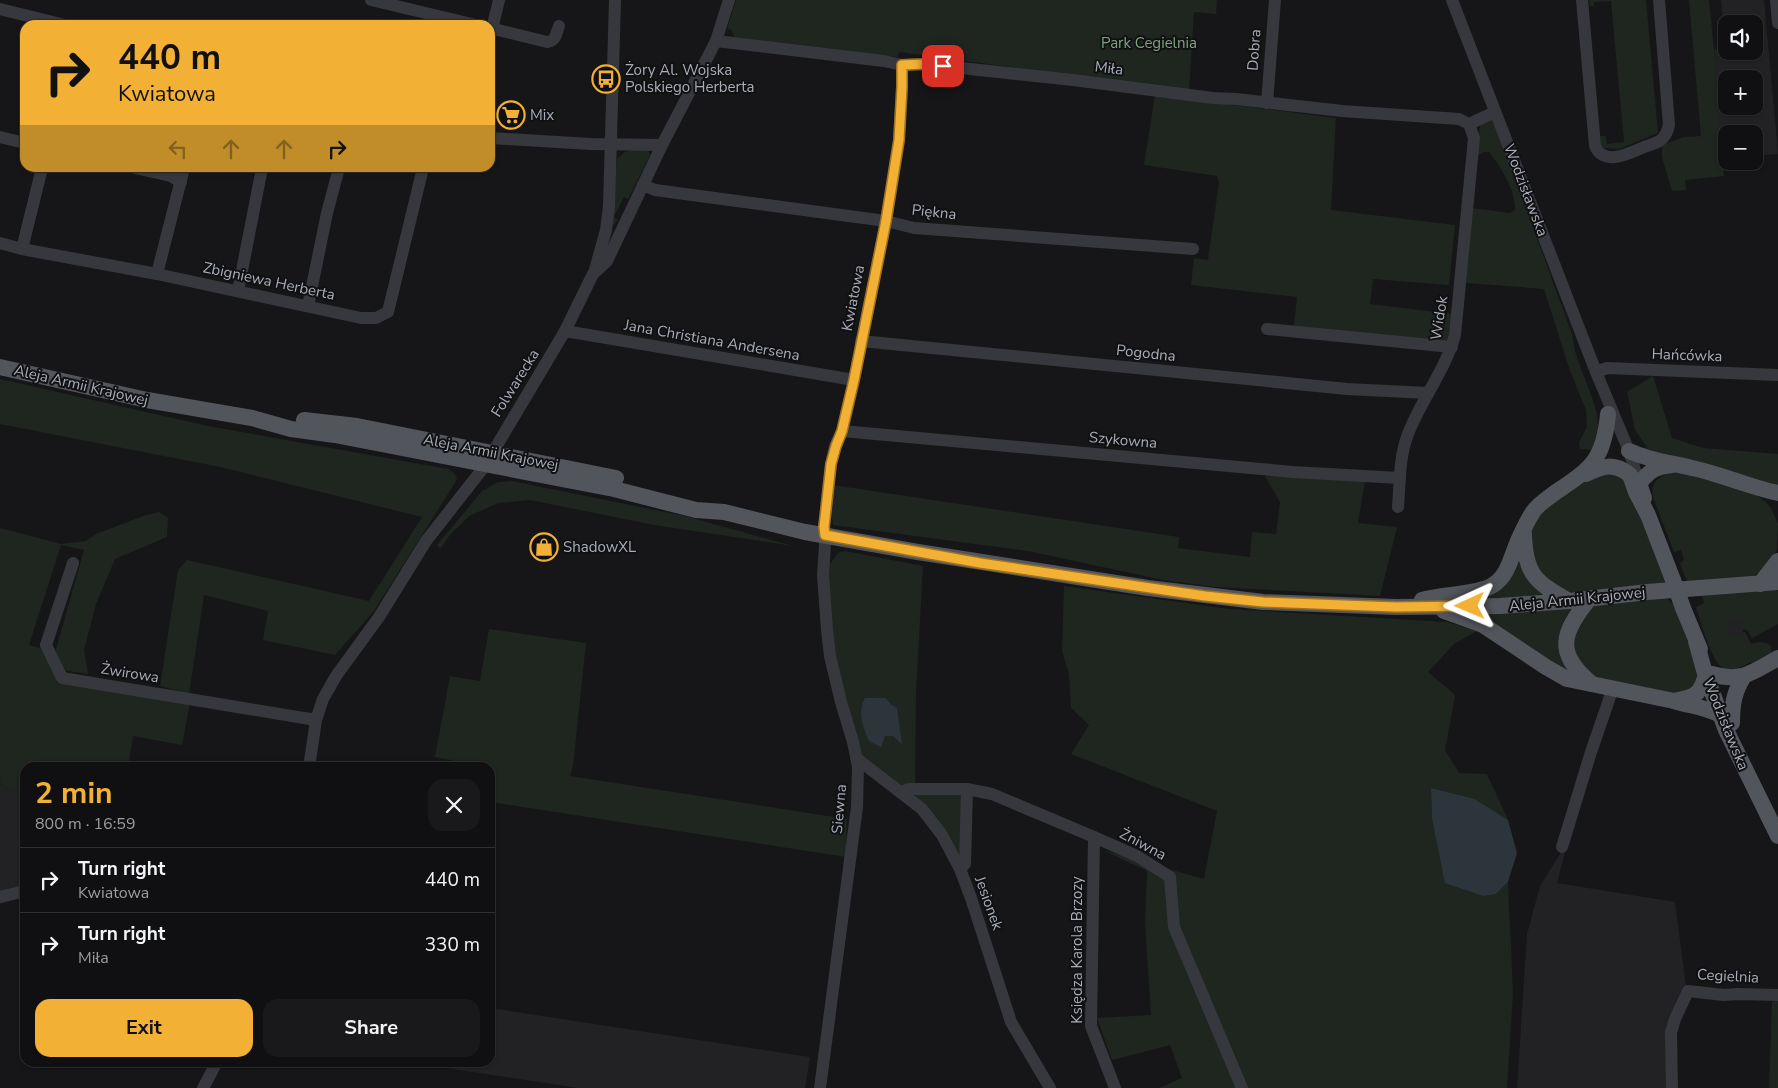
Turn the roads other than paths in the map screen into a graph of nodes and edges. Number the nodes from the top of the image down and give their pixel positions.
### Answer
1 (371, 0) edge
2 (499, 0) edge
3 (615, 0) edge
4 (730, 0) edge
5 (1274, 0) edge
6 (1452, 0) edge
7 (1582, 0) edge
8 (1659, 0) edge
9 (1776, 0) edge
10 (0, 8) edge
11 (47, 20) edge
12 (455, 20) edge
13 (493, 20) edge
14 (1778, 23) edge
15 (559, 26) dead end
16 (495, 30) edge
17 (716, 42) junction
18 (902, 65) junction
19 (1267, 103) junction
20 (1495, 112) junction
21 (1469, 124) junction
22 (0, 137) edge
23 (495, 138) edge
24 (20, 141) edge
25 (611, 144) junction
26 (662, 145) junction
27 (41, 172) edge
28 (153, 172) edge
29 (183, 172) edge
30 (261, 172) edge
31 (338, 172) edge
32 (420, 172) edge
33 (180, 182) junction
34 (643, 185) junction
35 (886, 221) junction
36 (606, 230) junction
37 (0, 243) edge
38 (614, 245) junction
39 (22, 249) junction
40 (1193, 249) dead end
41 (157, 274) junction
42 (593, 274) junction
43 (238, 291) junction
44 (308, 306) junction
45 (1266, 329) dead end
46 (565, 331) junction
47 (862, 341) junction
48 (1452, 347) junction
49 (0, 366) edge
50 (1778, 375) edge
51 (1597, 376) junction
52 (854, 380) junction
53 (1428, 393) junction
54 (1608, 414) junction
55 (842, 431) junction
56 (1629, 450) junction
57 (489, 459) junction
58 (1675, 464) junction
59 (1400, 478) junction
60 (1635, 479) junction
61 (1574, 480) junction
62 (1761, 489) junction
63 (1778, 492) edge
64 (1778, 506) edge
65 (1398, 507) dead end
66 (1524, 530) junction
67 (825, 535) junction
68 (1778, 561) edge
69 (73, 563) dead end
70 (1778, 582) edge
71 (1760, 584) junction
72 (1590, 598) junction
73 (1569, 601) junction
74 (1396, 607) junction
75 (1438, 607) junction
76 (1778, 658) edge
77 (1709, 675) junction
78 (1744, 676) junction
79 (1592, 684) junction
80 (1613, 688) junction
81 (1674, 701) junction
82 (1726, 719) junction
83 (316, 720) junction
84 (856, 758) junction
85 (310, 762) edge
86 (967, 789) junction
87 (901, 792) junction
88 (1778, 836) edge
89 (1094, 837) junction
90 (1562, 847) dead end
91 (960, 869) junction
92 (20, 892) edge
93 (0, 897) edge
94 (1778, 995) edge
95 (214, 1067) edge
96 (203, 1088) edge
97 (820, 1088) edge
98 (1050, 1088) edge
99 (1115, 1088) edge
100 (1242, 1088) edge
101 (1672, 1088) edge

1 - 12 street
2 - 13 street
3 - 25 street
4 - 17 street, Folwarecka
5 - 19 street, Dobra
6 - 20 street, Wodzisławska
7 - 8 street
9 - 14 street
10 - 11 street
15 - 16 street
17 - 18 street, Miła
17 - 26 street, Folwarecka
18 - 19 street, Miła
18 - 35 street, Kwiatowa
19 - 21 street, Miła
20 - 21 street
20 - 51 street, Wodzisławska
21 - 48 street, Widok
22 - 24 street
23 - 25 street
25 - 26 street
25 - 36 street
26 - 34 street, Folwarecka
27 - 39 street
28 - 33 street
29 - 33 street
30 - 43 street
31 - 44 street
32 - 44 street, Zbigniewa Herberta
33 - 41 street
34 - 35 street, Piękna
34 - 38 street, Folwarecka
35 - 40 street, Piękna
35 - 47 street, Kwiatowa
36 - 38 street
36 - 42 street
37 - 39 street, Zbigniewa Herberta
38 - 42 street, Folwarecka
39 - 41 street, Zbigniewa Herberta
41 - 43 street, Zbigniewa Herberta
42 - 46 street, Folwarecka
43 - 44 street, Zbigniewa Herberta
45 - 48 street
46 - 52 street, Jana Christiana Andersena
46 - 57 street, Folwarecka
47 - 52 street, Kwiatowa
47 - 53 street, Pogodna
48 - 53 street, Widok
49 - 57 main road, Aleja Armii Krajowej
50 - 51 street, Hańcówka
51 - 54 street, Wodzisławska
51 - 56 street, Wodzisławska
52 - 55 street, Kwiatowa
53 - 59 street, Widok
54 - 60 street, Wodzisławska
54 - 61 main road
55 - 59 street, Szykowna
55 - 67 street, Kwiatowa
56 - 58 main road
56 - 60 street, Wodzisławska
57 - 67 main road, Aleja Armii Krajowej
57 - 83 street, Folwarecka
58 - 60 main road
58 - 62 main road
59 - 65 street, Widok
60 - 61 main road
60 - 77 main road, Wodzisławska, bridge
61 - 66 main road
62 - 63 main road
62 - 64 main road
66 - 73 main road
66 - 74 main road
67 - 74 main road, Aleja Armii Krajowej
67 - 84 street, Siewna
68 - 71 main road
69 - 83 street, Żwirowa
70 - 71 main road, Aleja Armii Krajowej
71 - 72 main road, Aleja Armii Krajowej
72 - 73 main road, Aleja Armii Krajowej
72 - 79 main road
73 - 75 main road, Aleja Armii Krajowej
74 - 75 main road, Aleja Armii Krajowej
75 - 79 main road
76 - 78 main road
77 - 78 main road
77 - 81 main road
77 - 82 main road, Wodzisławska
78 - 82 main road
79 - 80 main road
80 - 81 main road
80 - 90 street
81 - 82 main road
82 - 88 main road, Wodzisławska
83 - 85 street, Folwarecka
84 - 87 street, Jesionek
84 - 97 street, Siewna
86 - 87 street, Żniwna
86 - 89 street, Żniwna
86 - 91 street
87 - 91 street, Jesionek
89 - 99 street, Księdza Karola Brzozy
89 - 100 street, Żniwna
91 - 98 street, Jesionek
92 - 93 street
94 - 101 street, Cegielnia
95 - 96 street

